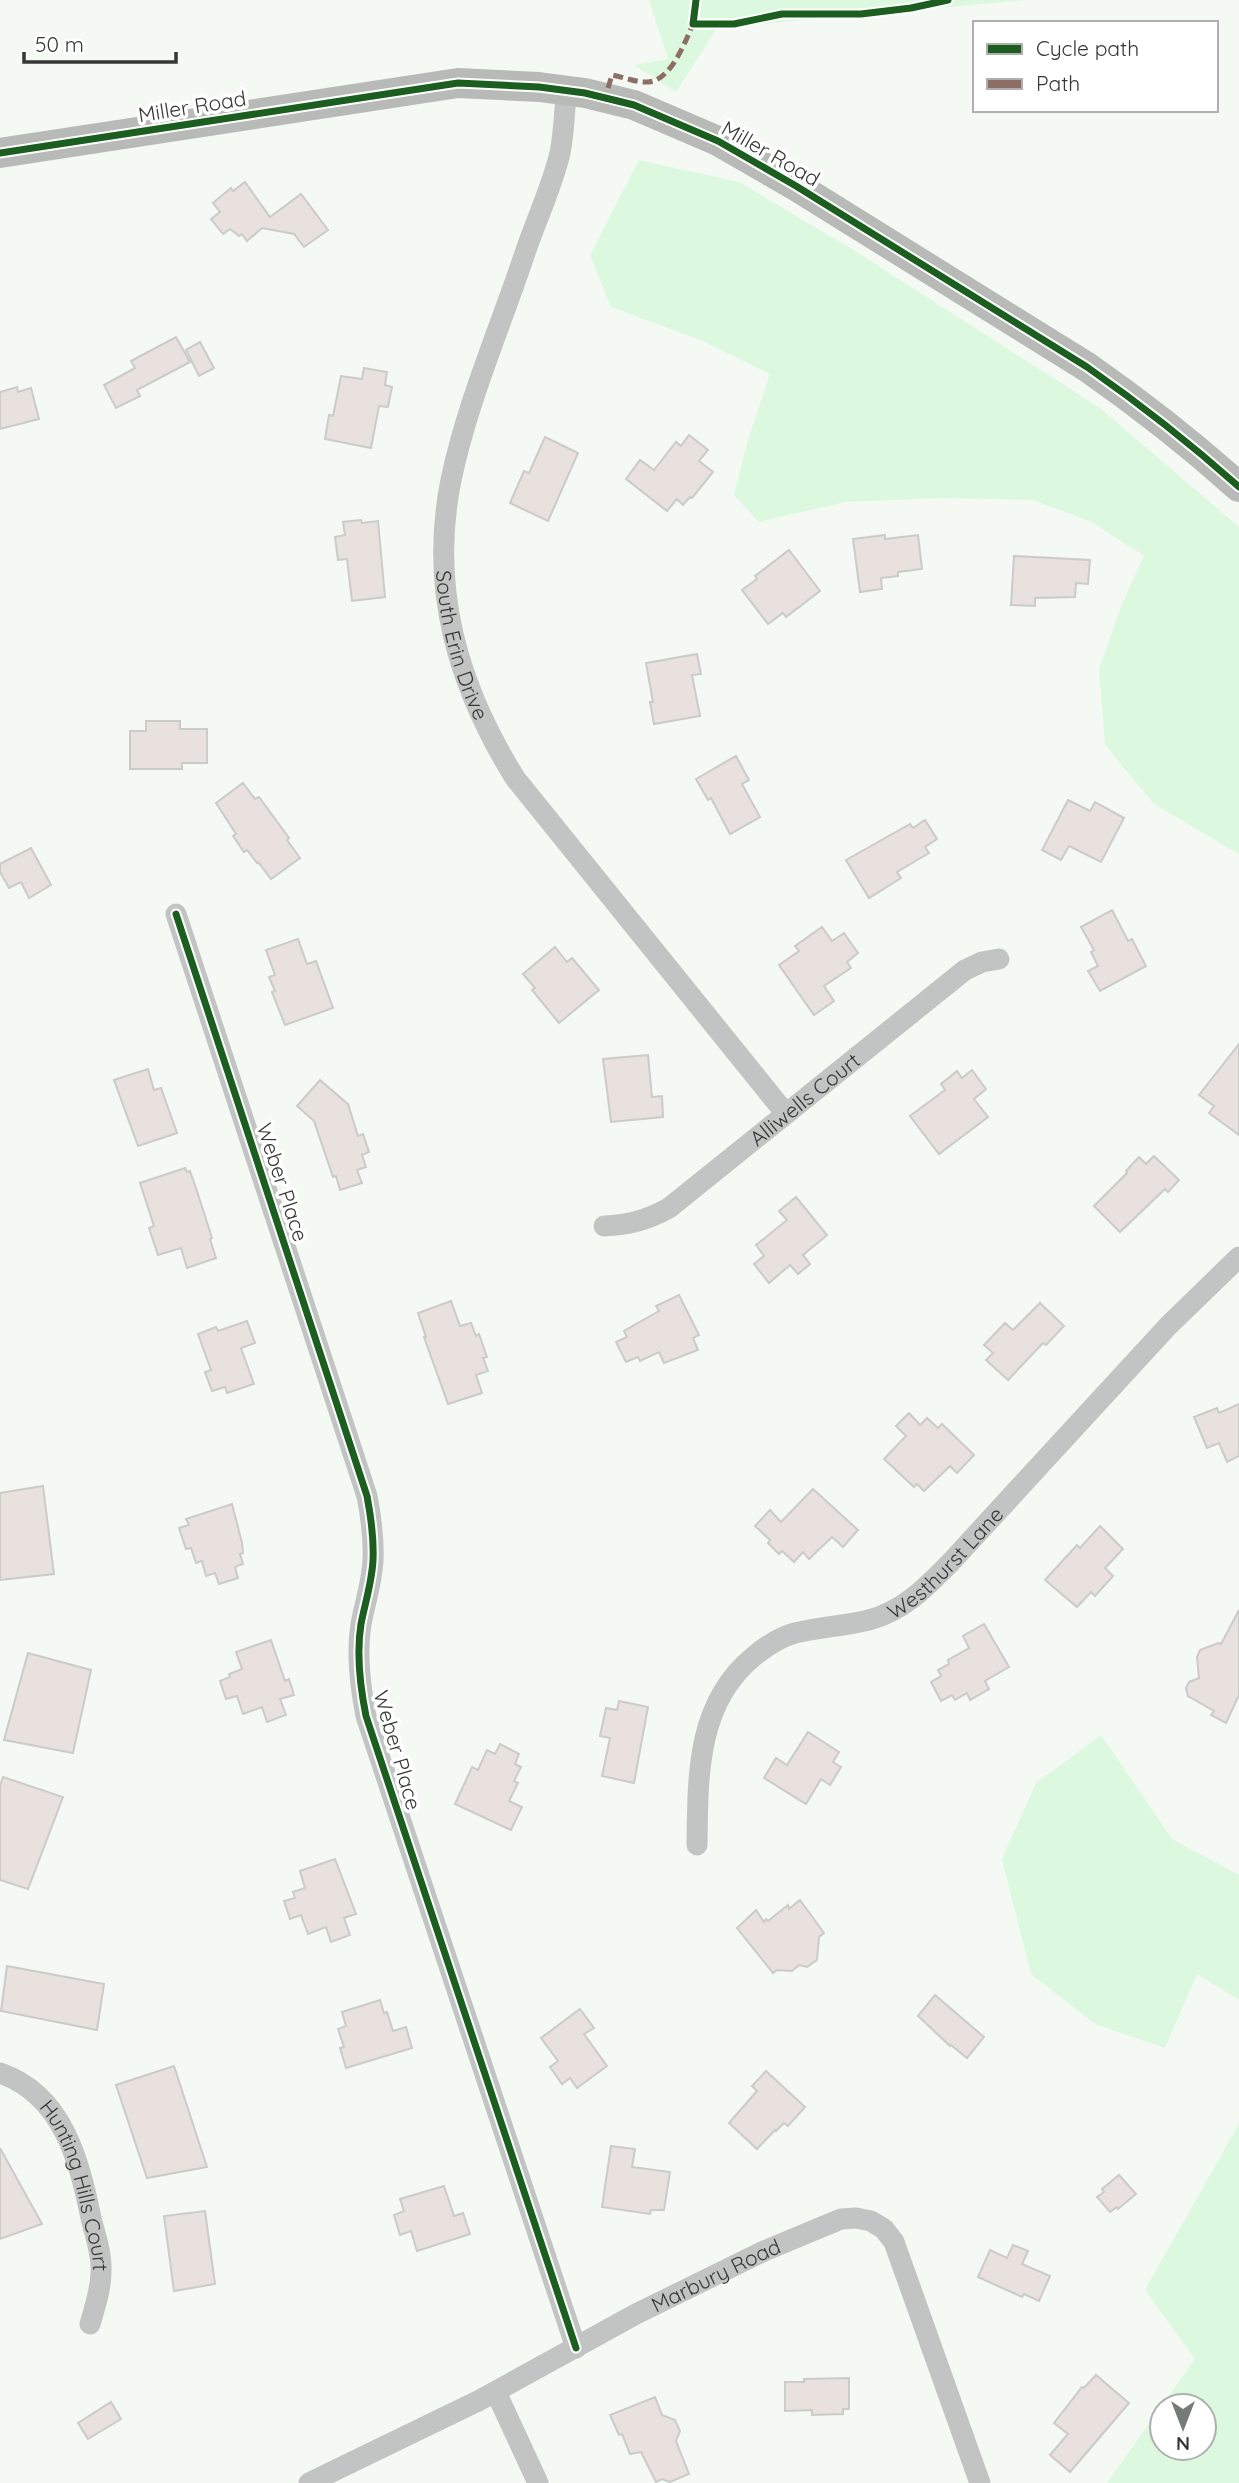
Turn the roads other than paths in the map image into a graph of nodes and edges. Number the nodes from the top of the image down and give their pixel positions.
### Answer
1 (566, 90) junction
2 (0, 153) edge
3 (1239, 487) edge
4 (176, 914) dead end
5 (999, 959) dead end
6 (786, 1114) junction
7 (604, 1226) dead end
8 (1238, 1261) edge
9 (697, 1845) dead end
10 (0, 2073) edge
11 (90, 2324) dead end
12 (576, 2348) junction
13 (496, 2392) junction
14 (309, 2483) edge
15 (537, 2483) edge
16 (980, 2483) edge

1 - 2 street, Miller Road
1 - 3 street, Miller Road
1 - 6 street, South Erin Drive
4 - 12 street, Weber Place
5 - 6 street, Alliwells Court
6 - 7 street, Alliwells Court
8 - 9 street, Westhurst Lane
10 - 11 street, Hunting Hills Court
12 - 13 street, Marbury Road
12 - 16 street, Marbury Road
13 - 14 street, Marbury Road
13 - 15 street

